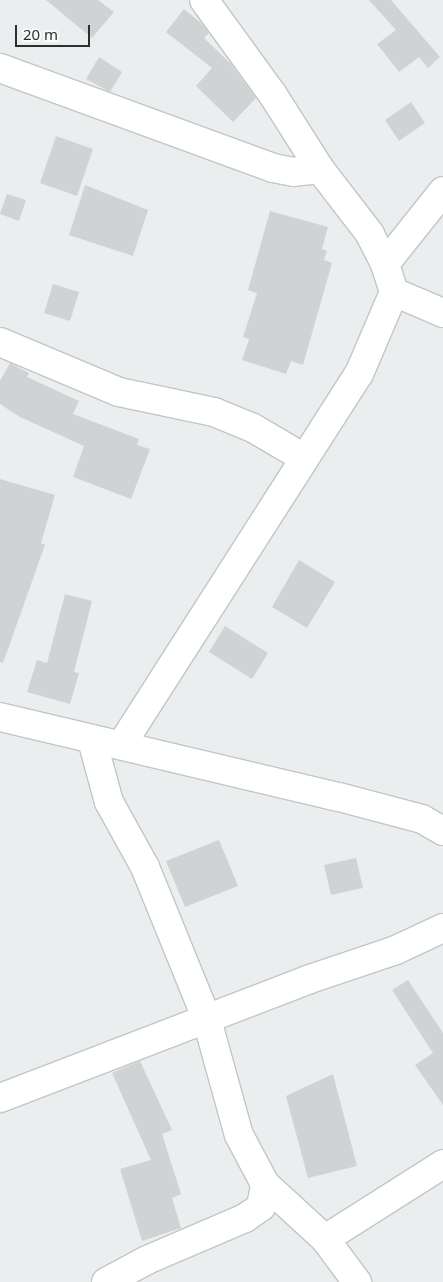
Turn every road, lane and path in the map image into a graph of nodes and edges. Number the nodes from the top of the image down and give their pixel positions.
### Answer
1 (204, 0) edge
2 (0, 68) edge
3 (320, 169) junction
4 (443, 191) edge
5 (385, 264) junction
6 (394, 292) junction
7 (443, 313) edge
8 (0, 342) edge
9 (304, 458) junction
10 (0, 717) edge
11 (92, 740) junction
12 (122, 744) junction
13 (443, 831) edge
14 (443, 928) edge
15 (207, 1020) junction
16 (0, 1098) edge
17 (443, 1164) edge
18 (265, 1184) junction
19 (325, 1239) junction
20 (106, 1282) edge
21 (357, 1282) edge

1 - 3 street
2 - 3 street
3 - 5 street
4 - 5 street
5 - 6 street
6 - 7 street
6 - 9 street
8 - 9 street
9 - 12 street
10 - 11 street
11 - 12 street
11 - 15 street
12 - 13 street
14 - 15 street
15 - 16 street
15 - 18 street
17 - 19 street
18 - 19 street
18 - 20 street
19 - 21 street

